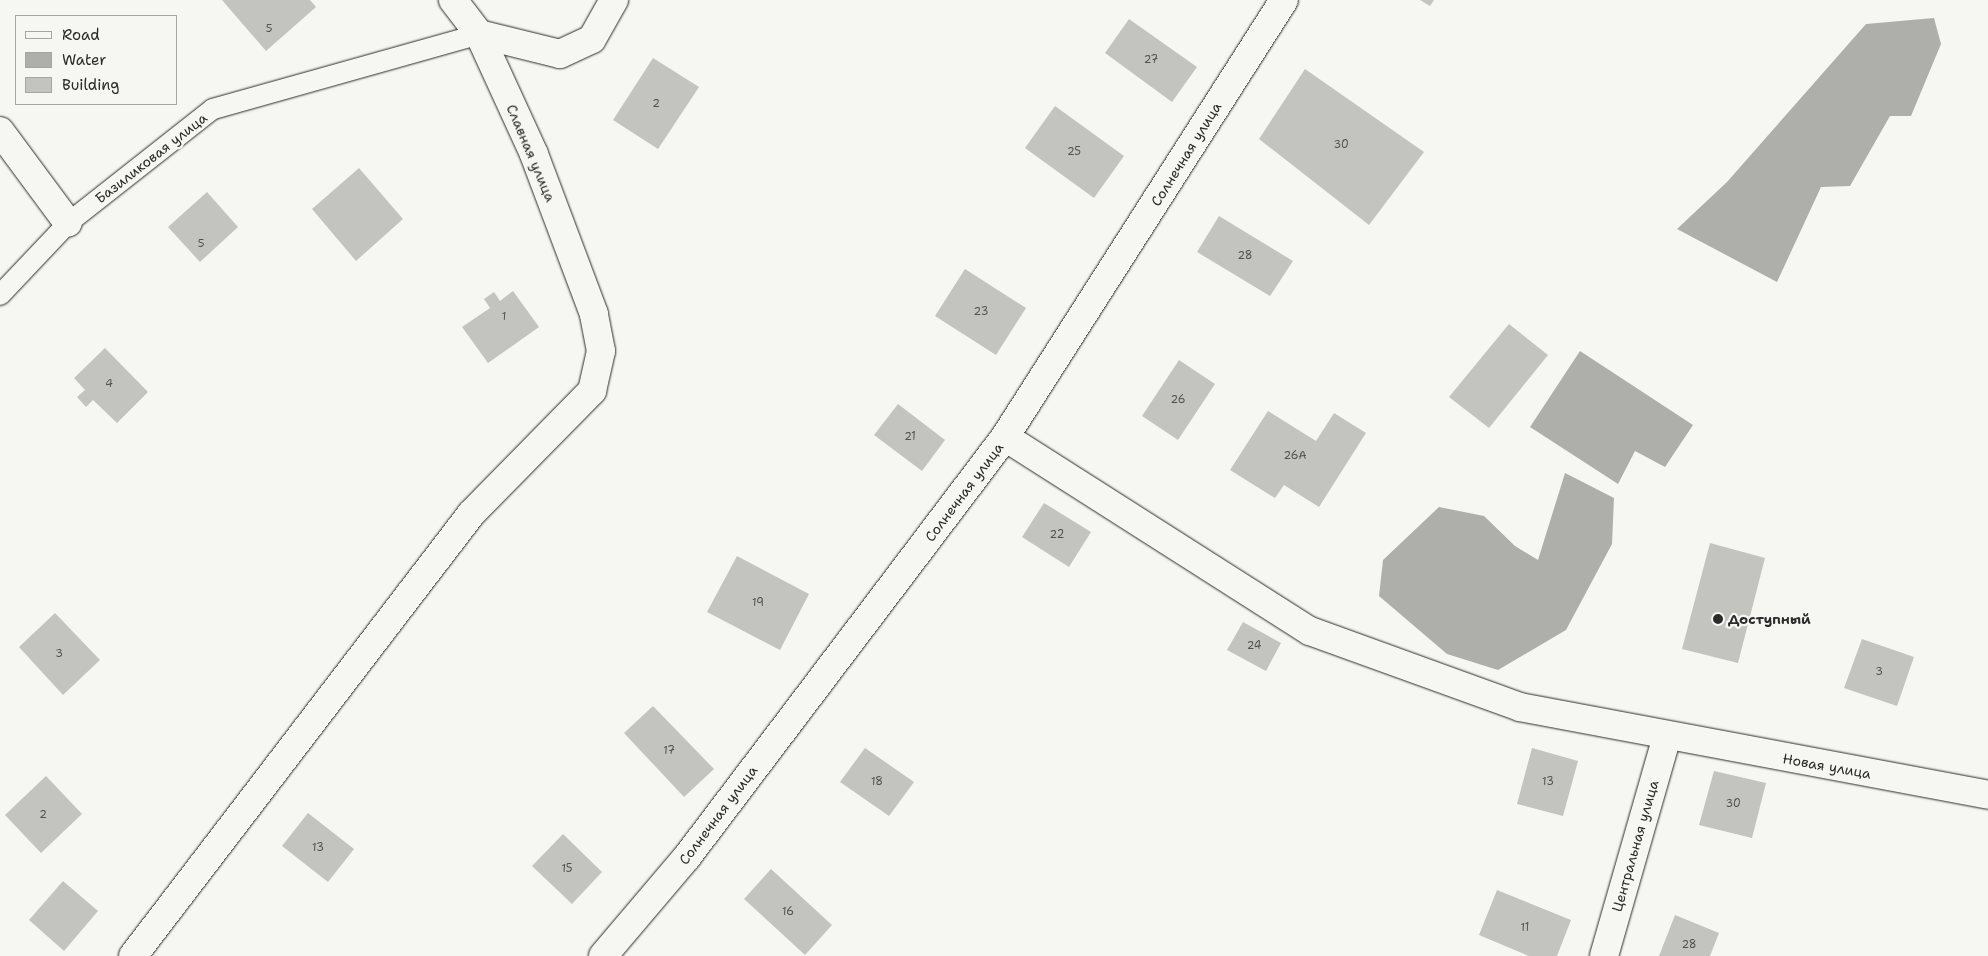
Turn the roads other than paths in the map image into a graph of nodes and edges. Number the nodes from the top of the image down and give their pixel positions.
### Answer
1 (454, 0) edge
2 (614, 0) edge
3 (1284, 0) edge
4 (479, 34) junction
5 (0, 131) edge
6 (68, 223) junction
7 (0, 294) edge
8 (1005, 437) junction
9 (1667, 736) junction
10 (1988, 795) edge
11 (133, 956) edge
12 (603, 956) edge
13 (1604, 956) edge

1 - 4 street, Славная улица
2 - 4 street
3 - 8 street, Солнечная улица
4 - 6 lane, Базиликовая улица
4 - 11 street, Славная улица
5 - 6 street
6 - 7 lane, Базиликовая улица
8 - 9 street, Новая улица
8 - 12 street, Солнечная улица
9 - 10 street, Новая улица
9 - 13 street, Центральная улица

